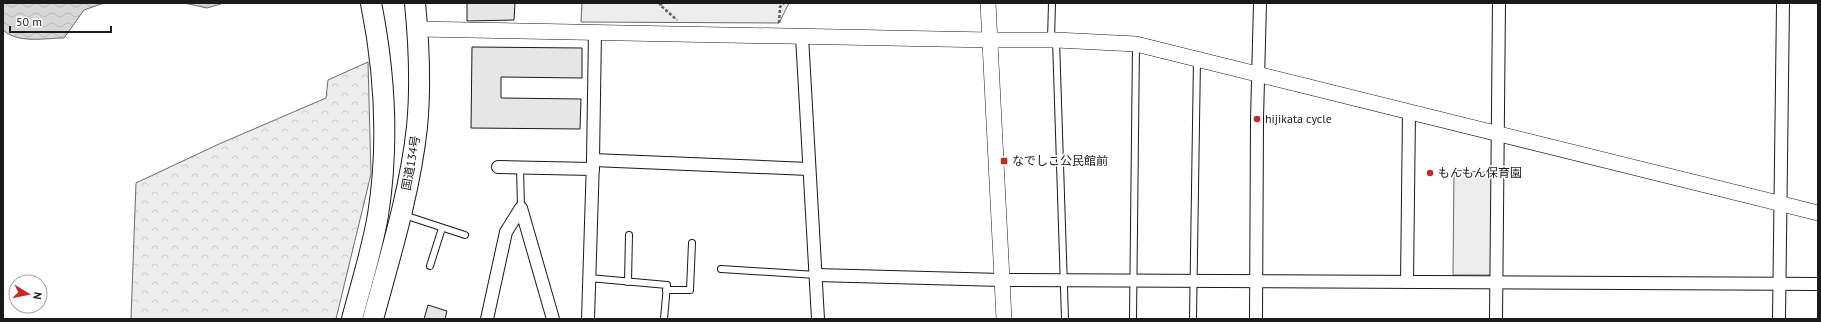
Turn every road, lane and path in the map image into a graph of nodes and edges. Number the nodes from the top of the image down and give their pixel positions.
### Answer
1 (371, 3) edge
2 (415, 3) edge
3 (662, 3) edge
4 (784, 3) edge
5 (988, 3) edge
6 (1052, 3) edge
7 (1260, 3) edge
8 (1498, 3) edge
9 (1783, 3) edge
10 (779, 23) dead end
11 (679, 26) dead end
12 (418, 29) junction
13 (595, 32) junction
14 (802, 36) junction
15 (990, 40) junction
16 (1053, 40) junction
17 (1136, 44) junction
18 (1197, 58) junction
19 (1258, 74) junction
20 (1410, 112) junction
21 (1499, 135) junction
22 (593, 165) junction
23 (498, 167) dead end
24 (520, 167) junction
25 (809, 169) junction
26 (1780, 203) junction
27 (521, 208) junction
28 (1818, 213) edge
29 (400, 214) junction
30 (442, 228) junction
31 (465, 235) dead end
32 (629, 235) dead end
33 (692, 243) dead end
34 (430, 266) dead end
35 (721, 269) dead end
36 (816, 274) junction
37 (589, 278) junction
38 (1002, 280) junction
39 (1063, 280) junction
40 (1133, 280) junction
41 (1194, 281) junction
42 (1256, 281) junction
43 (628, 282) junction
44 (1407, 282) junction
45 (1496, 282) junction
46 (1779, 283) junction
47 (1818, 284) edge
48 (666, 290) junction
49 (352, 319) edge
50 (373, 319) edge
51 (487, 319) edge
52 (554, 319) edge
53 (588, 319) edge
54 (664, 319) edge
55 (818, 319) edge
56 (1004, 319) edge
57 (1065, 319) edge
58 (1133, 319) edge
59 (1193, 319) edge
60 (1256, 319) edge
61 (1496, 319) edge
62 (1779, 319) edge

1 - 49 highway, 国道134号
2 - 12 highway, 国道134号
3 - 11 path
4 - 10 path
5 - 15 street
6 - 16 lane
7 - 19 street
8 - 21 street
9 - 26 street
12 - 13 street
12 - 29 highway, 国道134号
13 - 14 street
13 - 22 street
14 - 15 street
14 - 25 street
15 - 16 street
15 - 38 street
16 - 17 street
16 - 39 lane
17 - 18 street
17 - 40 lane
18 - 19 street
18 - 41 lane
19 - 20 street
19 - 42 street
20 - 21 street
20 - 44 street
21 - 26 street
21 - 45 street
22 - 24 street
22 - 25 street
22 - 37 street
23 - 24 street
24 - 27 lane
25 - 36 street
26 - 28 street
26 - 46 street
27 - 51 street
27 - 52 street
29 - 30 lane
29 - 50 highway, 国道134号
30 - 31 lane
30 - 34 lane
32 - 43 lane
33 - 48 lane
35 - 36 lane
36 - 38 street
36 - 55 street
37 - 43 lane
37 - 53 street
38 - 39 street
38 - 56 street
39 - 40 street
39 - 57 lane
40 - 41 street
40 - 58 lane
41 - 42 street
41 - 59 lane
42 - 44 street
42 - 60 street
43 - 48 lane
44 - 45 street
45 - 46 street
45 - 61 street
46 - 47 street
46 - 62 street
48 - 54 lane

